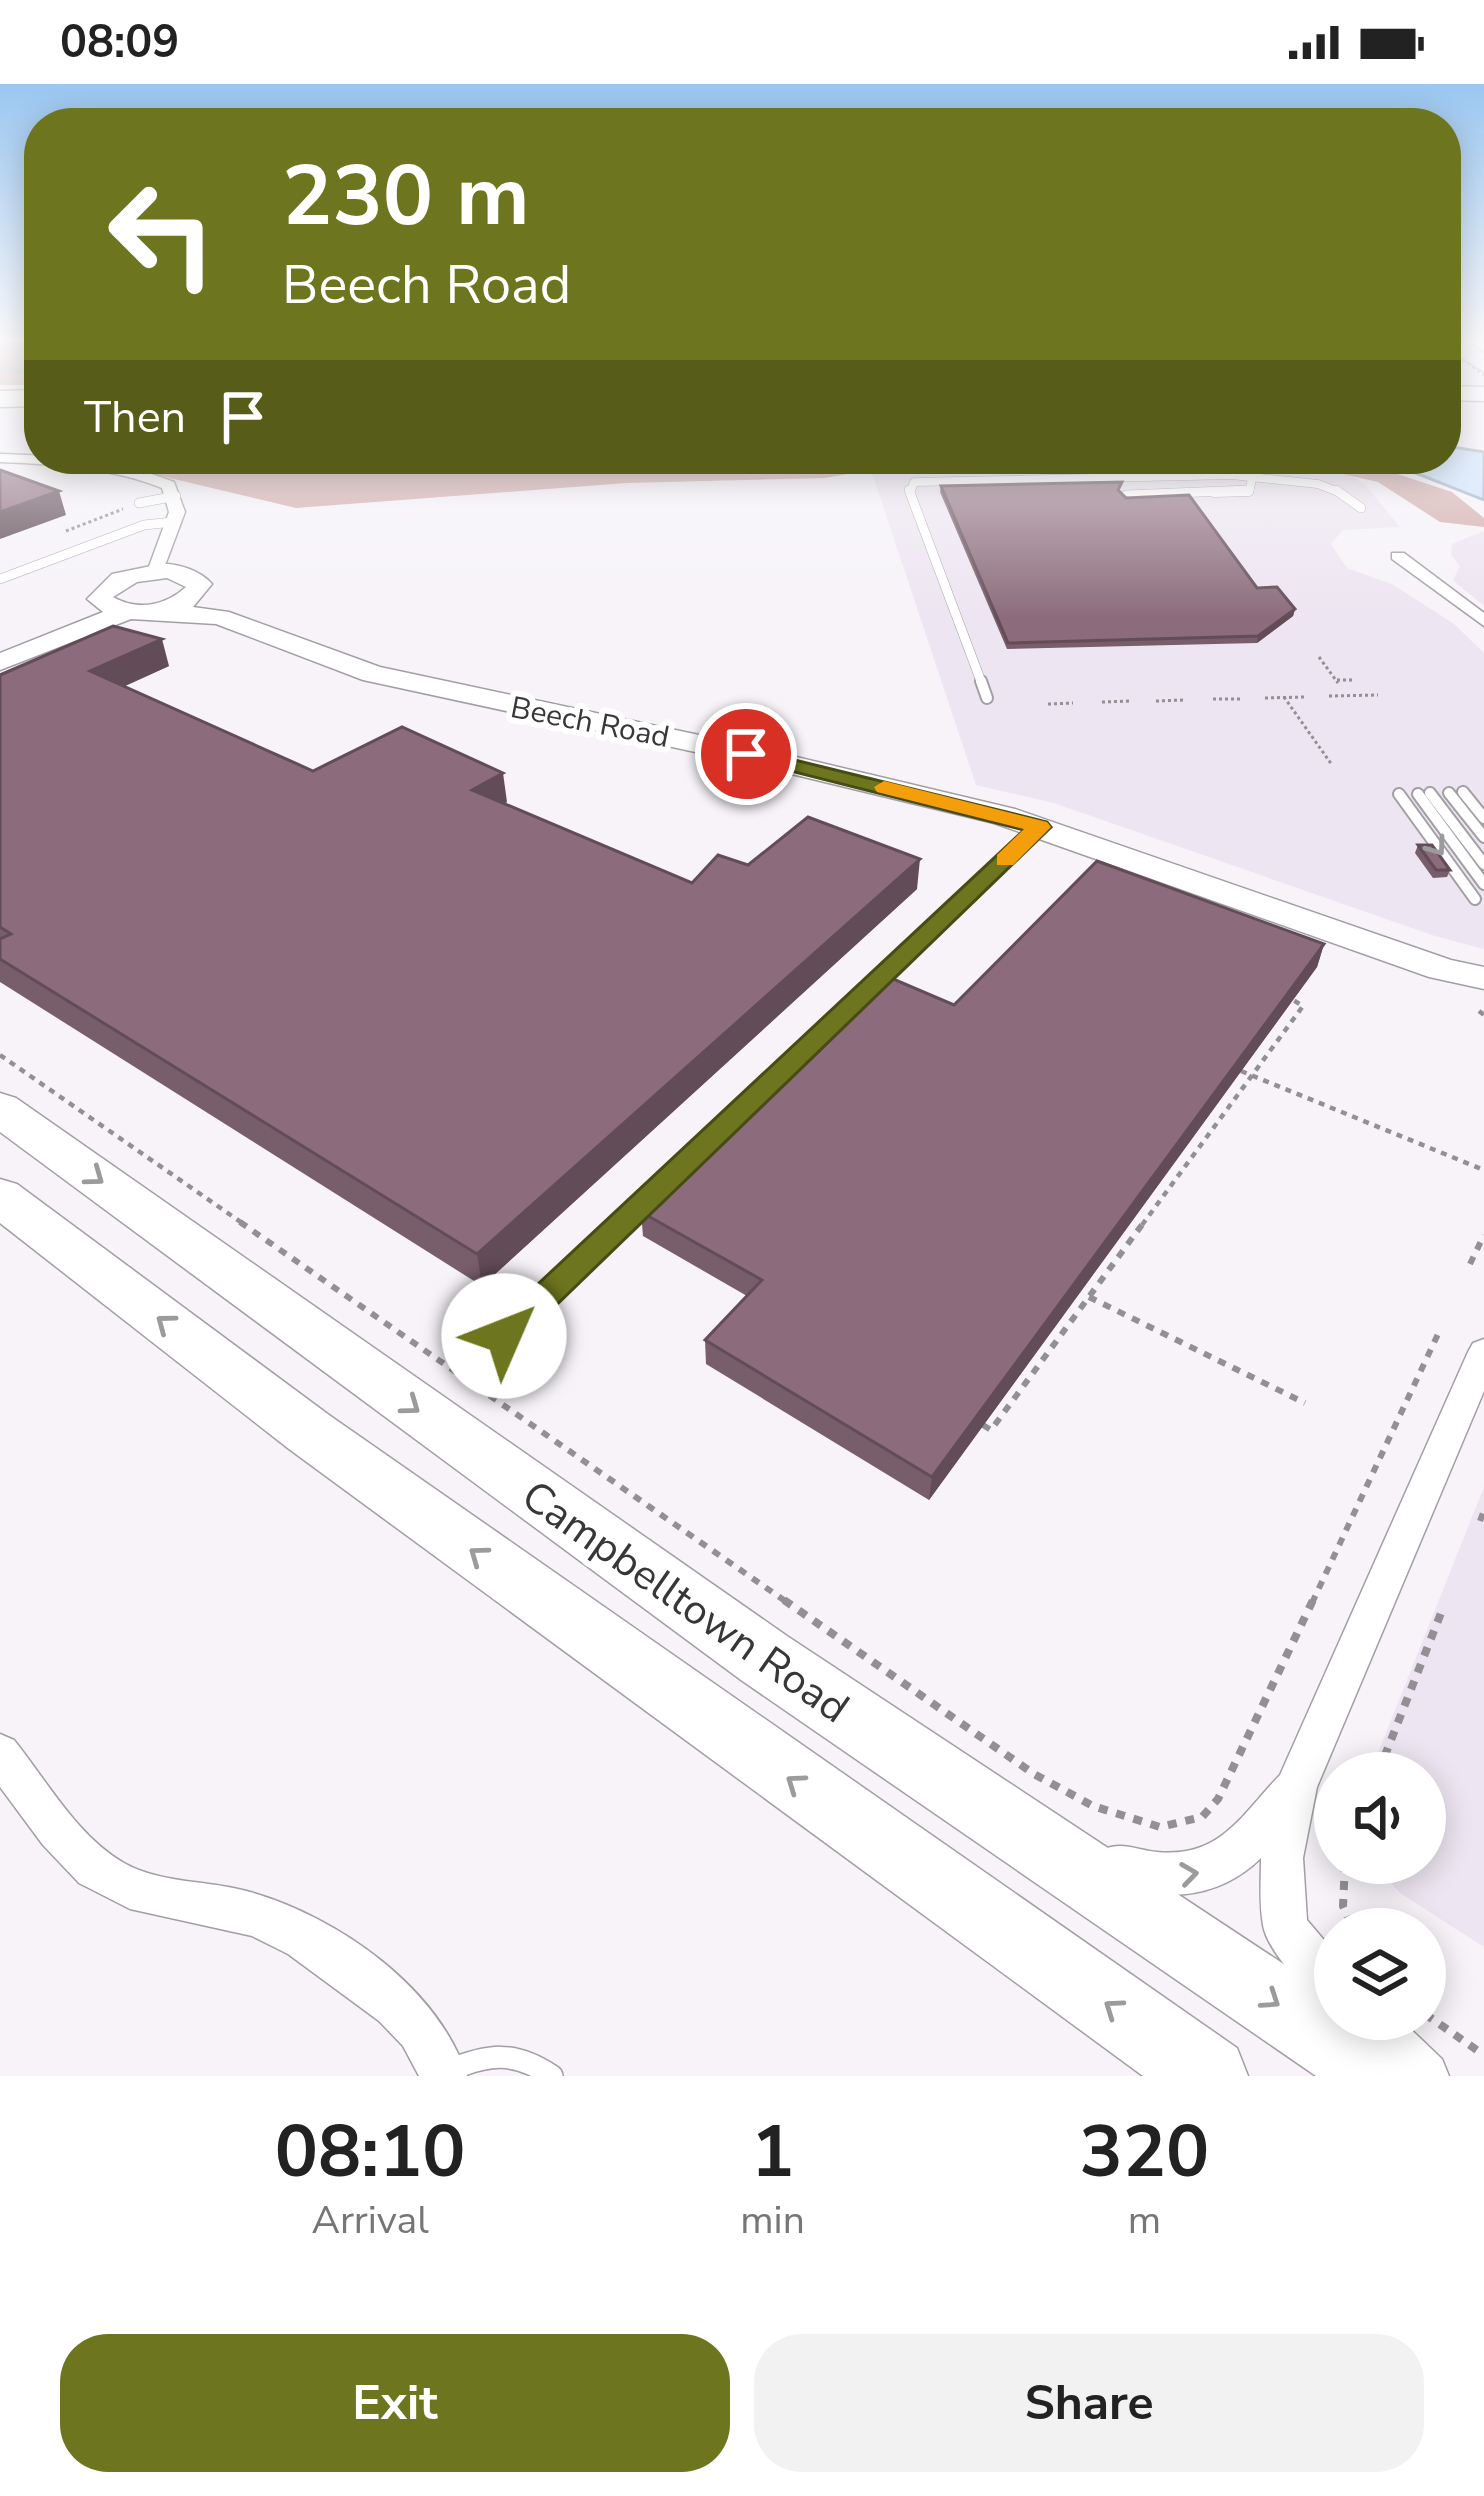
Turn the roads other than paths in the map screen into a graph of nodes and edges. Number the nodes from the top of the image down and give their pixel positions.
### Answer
1 (134, 474) edge
2 (1252, 479) junction
3 (1126, 495) edge
4 (176, 496) junction
5 (139, 503) road end
6 (1361, 508) dead end
7 (173, 522) junction
8 (1398, 556) dead end
9 (155, 572) junction
10 (0, 579) edge
11 (199, 590) junction
12 (100, 599) junction
13 (155, 611) junction
14 (127, 612) junction
15 (220, 616) junction
16 (1484, 621) edge
17 (0, 648) edge
18 (0, 662) edge
19 (987, 698) dead end
20 (1400, 794) dead end
21 (1484, 818) edge
22 (1040, 827) junction
23 (1484, 837) edge
24 (1484, 864) edge
25 (1484, 884) edge
26 (1475, 899) dead end
27 (1483, 999) edge
28 (0, 1109) edge
29 (0, 1196) edge
30 (504, 1336) dead end
31 (1484, 1352) edge
32 (0, 1754) edge
33 (1296, 1786) junction
34 (964, 1793) junction
35 (1314, 1962) edge
36 (1388, 2040) edge
37 (442, 2074) edge
38 (552, 2076) edge
39 (1209, 2076) edge
40 (1384, 2076) edge
41 (1425, 2076) edge

1 - 4 street
2 - 3 lane
2 - 6 lane
2 - 19 lane
4 - 5 lane
4 - 7 street
7 - 9 street
7 - 10 lane
8 - 16 street
9 - 11 main road
9 - 12 main road
11 - 13 main road
11 - 15 main road
12 - 14 main road
12 - 17 main road
13 - 14 main road, Beech Road
13 - 15 main road, Beech Road
14 - 18 main road
15 - 22 main road, Beech Road
20 -> 26 lane
21 - 23 lane
22 - 27 main road, Beech Road
22 - 30 lane
24 - 25 lane
28 -> 34 main road, Campbelltown Road
39 -> 29 main road
31 - 33 street
32 - 37 street
34 -> 33 street
33 - 35 street
34 -> 40 main road, Campbelltown Road
36 - 41 street
37 - 38 lane

